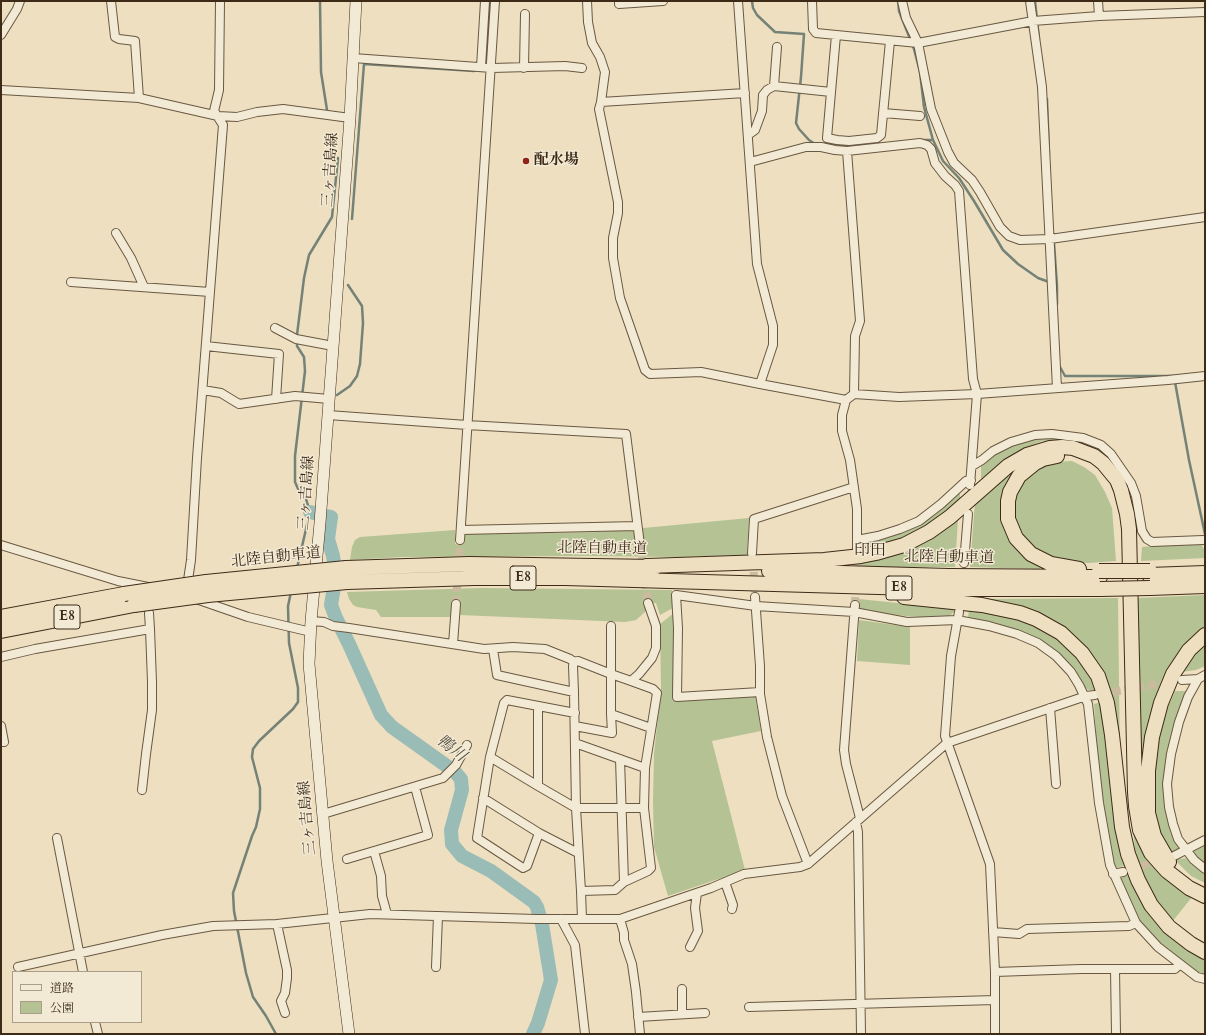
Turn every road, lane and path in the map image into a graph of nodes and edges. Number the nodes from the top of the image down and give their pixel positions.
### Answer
1 (20, 1) edge
2 (111, 1) edge
3 (220, 1) edge
4 (356, 1) edge
5 (485, 1) edge
6 (495, 1) edge
7 (587, 1) edge
8 (619, 1) edge
9 (663, 1) edge
10 (738, 1) edge
11 (812, 1) edge
12 (902, 1) edge
13 (1030, 1) edge
14 (1098, 1) edge
15 (1205, 12) edge
16 (525, 14) dead end
17 (1099, 16) junction
18 (1033, 21) junction
19 (1, 35) edge
20 (836, 35) junction
21 (890, 41) junction
22 (918, 43) junction
23 (777, 47) dead end
24 (353, 58) junction
25 (481, 67) junction
26 (492, 68) junction
27 (524, 68) junction
28 (582, 68) dead end
29 (774, 86) junction
30 (1, 90) edge
31 (745, 92) junction
32 (831, 92) junction
33 (139, 98) junction
34 (601, 102) junction
35 (883, 113) junction
36 (218, 116) junction
37 (920, 116) dead end
38 (350, 118) junction
39 (748, 135) junction
40 (848, 151) junction
41 (750, 162) junction
42 (1205, 217) edge
43 (116, 233) dead end
44 (1050, 238) junction
45 (71, 282) dead end
46 (144, 287) junction
47 (210, 292) junction
48 (275, 328) dead end
49 (206, 346) junction
50 (333, 346) junction
51 (1205, 376) edge
52 (760, 384) junction
53 (1057, 388) junction
54 (203, 390) junction
55 (854, 394) junction
56 (977, 394) junction
57 (276, 399) junction
58 (329, 399) junction
59 (846, 400) junction
60 (328, 415) junction
61 (467, 425) junction
62 (972, 466) junction
63 (854, 487) junction
64 (968, 514) dead end
65 (637, 526) junction
66 (461, 530) junction
67 (460, 540) tunnel mouth
68 (857, 540) junction
69 (1204, 541) edge
70 (1, 544) edge
71 (640, 545) tunnel mouth
72 (857, 549) tunnel mouth
73 (752, 553) tunnel mouth
74 (964, 563) dead end
75 (647, 566) junction
76 (1205, 569) edge
77 (1205, 573) edge
78 (347, 575) junction
79 (1150, 578) junction
80 (1100, 579) junction
81 (698, 581) junction
82 (1205, 586) edge
83 (186, 595) junction
84 (755, 597) tunnel mouth
85 (648, 603) tunnel mouth
86 (456, 604) tunnel mouth
87 (756, 606) junction
88 (854, 609) junction
89 (959, 612) dead end
90 (149, 613) dead end
91 (1, 618) edge
92 (957, 620) junction
93 (311, 626) junction
94 (611, 626) dead end
95 (150, 629) junction
96 (1, 631) edge
97 (1205, 635) edge
98 (453, 644) junction
99 (493, 649) junction
100 (1, 657) edge
101 (574, 662) junction
102 (611, 674) junction
103 (1202, 677) edge
104 (1182, 680) dead end
105 (631, 681) junction
106 (574, 692) junction
107 (760, 692) junction
108 (1095, 695) tunnel mouth
109 (1086, 696) junction
110 (538, 706) junction
111 (1050, 708) junction
112 (575, 713) junction
113 (611, 714) junction
114 (1, 726) edge
115 (575, 726) junction
116 (651, 728) junction
117 (1, 742) edge
118 (575, 743) junction
119 (947, 743) junction
120 (467, 745) dead end
121 (490, 757) junction
122 (620, 759) junction
123 (645, 768) junction
124 (1056, 784) dead end
125 (415, 786) junction
126 (538, 786) junction
127 (142, 790) dead end
128 (483, 798) junction
129 (576, 808) junction
130 (644, 808) junction
131 (622, 809) junction
132 (323, 814) junction
133 (858, 820) junction
134 (539, 833) junction
135 (57, 838) dead end
136 (1205, 840) edge
137 (1185, 849) junction
138 (374, 851) junction
139 (578, 853) junction
140 (1174, 856) dead end
141 (347, 859) dead end
142 (808, 864) junction
143 (1205, 869) edge
144 (1123, 872) tunnel mouth
145 (1113, 874) junction
146 (1138, 880) junction
147 (624, 882) junction
148 (725, 882) junction
149 (581, 891) junction
150 (697, 893) junction
151 (1205, 896) edge
152 (732, 909) dead end
153 (387, 914) junction
154 (438, 916) junction
155 (334, 919) junction
156 (561, 919) junction
157 (620, 919) junction
158 (582, 920) junction
159 (1136, 923) junction
160 (277, 924) junction
161 (993, 932) junction
162 (690, 947) dead end
163 (1205, 952) edge
164 (79, 954) junction
165 (1180, 964) junction
166 (18, 967) dead end
167 (436, 967) dead end
168 (1115, 970) junction
169 (83, 971) edge
170 (995, 972) junction
171 (1205, 980) edge
172 (682, 989) dead end
173 (995, 1000) junction
174 (860, 1003) junction
175 (749, 1007) dead end
176 (285, 1013) dead end
177 (705, 1013) dead end
178 (682, 1014) junction
179 (638, 1017) junction
180 (95, 1023) edge
181 (98, 1034) edge
182 (349, 1034) edge
183 (585, 1034) edge
184 (640, 1034) edge
185 (861, 1034) edge
186 (995, 1034) edge
187 (1116, 1034) edge

1 - 19 street
2 - 33 street
3 - 36 street
4 - 24 main road, 三ヶ吉島線
5 - 25 street
6 - 26 street
7 - 34 street
8 - 9 street
10 - 31 street
11 - 20 street
12 - 22 street
13 - 18 street
14 - 17 street
15 - 17 street
16 - 27 street
17 - 18 street
18 - 22 street
18 - 44 street
20 - 21 street
20 - 32 street
21 - 22 street
21 - 35 street
22 - 44 street
23 - 29 street
24 - 25 street
24 - 38 main road, 三ヶ吉島線
25 - 26 street
26 - 27 street
26 - 61 street
27 - 28 street
29 - 32 street
29 - 39 street
30 - 33 street
31 - 34 street
31 - 39 street
32 - 35 street
33 - 36 street
34 - 52 street
35 - 37 street
36 - 38 street
36 - 47 street
38 - 50 main road, 三ヶ吉島線
39 - 41 street
40 - 41 street
40 - 55 street
40 - 56 street
41 - 52 street
42 - 44 street
43 - 46 street
44 - 53 street
45 - 46 street
46 - 47 street
47 - 49 street
48 - 50 street
49 - 54 street
49 - 57 street
50 - 58 main road, 三ヶ吉島線
51 - 53 street
52 - 59 street
53 - 56 street
54 - 57 street
54 - 83 street
55 - 56 street
55 - 59 street
56 - 62 street
57 - 58 street
58 - 60 main road, 三ヶ吉島線
59 - 63 street
60 - 61 street
60 - 93 main road, 三ヶ吉島線
61 - 65 street
61 - 66 street
62 - 68 street
62 - 69 street
63 - 68 street
63 - 73 street
64 - 74 street
65 - 66 street
65 - 71 street
66 - 67 street
68 - 72 street
70 - 83 street
75 - 78 highway, 北陸自動車道 / E8
75 - 80 highway, 北陸自動車道 / E8
75 - 151 highway
76 - 79 highway
77 - 79 highway, 北陸自動車道 / E8
78 - 81 highway, 北陸自動車道 / E8
78 - 91 highway, 北陸自動車道 / E8, bridge
78 - 96 highway, 北陸自動車道 / E8, bridge
79 - 80 highway, 北陸自動車道 / E8
79 - 82 highway, 北陸自動車道 / E8
80 - 81 highway, 北陸自動車道 / E8
80 - 146 highway
81 - 146 highway
83 - 93 street
84 - 87 street
85 - 105 street
86 - 98 street
87 - 88 street
87 - 107 street
87 - 107 street
88 - 92 street
88 - 133 street
89 - 92 street
90 - 95 street
92 - 109 street
92 - 119 street
93 - 98 street
93 - 132 main road, 三ヶ吉島線
94 - 102 street
95 - 100 street
95 - 127 street
97 - 151 highway
98 - 99 street
99 - 101 street
99 - 106 street
101 - 102 street
101 - 106 street
102 - 105 street
102 - 113 street
103 - 104 street
103 - 137 street
105 - 116 street
106 - 112 street
107 - 142 street
108 - 109 street
109 - 111 street
109 - 145 street
110 - 112 street
110 - 121 street
110 - 126 street
111 - 119 street
111 - 124 street
112 - 115 street
113 - 115 street
113 - 116 street
114 - 117 street
115 - 118 street
116 - 123 street
118 - 122 street
118 - 129 street
119 - 133 street
119 - 161 street
120 - 125 street
121 - 126 street
121 - 128 street
122 - 123 street
122 - 131 street
123 - 130 street
125 - 132 street
125 - 138 street
126 - 129 street
128 - 134 street
128 - 134 street
129 - 131 street
129 - 139 street
130 - 131 street
130 - 147 street
131 - 147 street
132 - 155 main road, 三ヶ吉島線
133 - 142 street
133 - 174 street
134 - 139 street
135 - 164 street
136 - 137 street
137 - 140 street
137 - 143 street
138 - 141 street
138 - 153 street
139 - 149 street
142 - 148 street
144 - 145 street
145 - 159 street
146 - 163 highway
147 - 149 street
148 - 150 street
148 - 152 street
149 - 158 street
150 - 157 street
150 - 162 street
153 - 154 street
153 - 155 street
154 - 156 street
154 - 167 street
155 - 160 street
155 - 182 main road, 三ヶ吉島線
156 - 158 street
156 - 183 street
157 - 158 street
157 - 179 street
159 - 161 street
159 - 165 street
160 - 164 street
160 - 176 street
161 - 170 street
164 - 166 street
164 - 169 street
165 - 168 street
165 - 171 street
168 - 170 street
168 - 187 street
170 - 173 street
172 - 178 street
173 - 174 street
173 - 186 street
174 - 175 street
174 - 185 street
177 - 178 street
178 - 179 street
179 - 184 street
180 - 181 street

